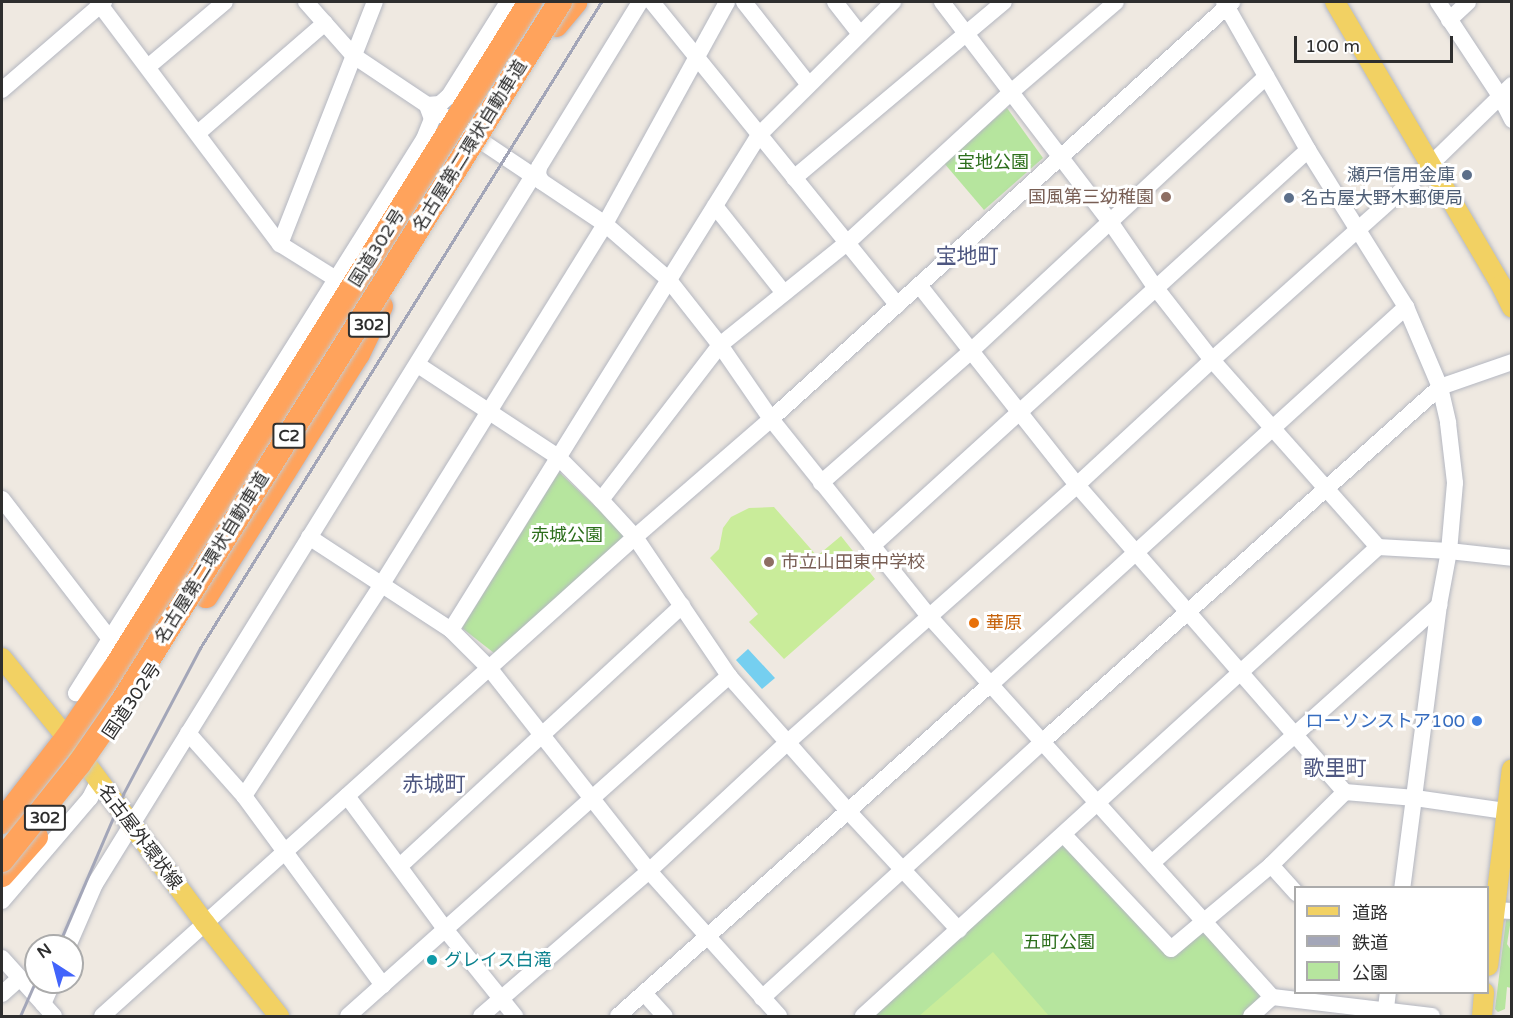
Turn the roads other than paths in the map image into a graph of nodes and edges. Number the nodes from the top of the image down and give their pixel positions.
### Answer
1 (101, 2) edge
2 (225, 2) edge
3 (306, 2) edge
4 (375, 2) edge
5 (508, 2) edge
6 (530, 2) edge
7 (542, 2) edge
8 (560, 2) edge
9 (573, 2) edge
10 (640, 2) edge
11 (652, 2) edge
12 (727, 2) edge
13 (744, 2) edge
14 (835, 2) edge
15 (893, 2) edge
16 (942, 2) edge
17 (1004, 2) edge
18 (1116, 2) edge
19 (1335, 2) edge
20 (1438, 2) edge
21 (1468, 2) edge
22 (1228, 3) edge
23 (1449, 20) junction
24 (325, 23) junction
25 (966, 33) junction
26 (860, 34) junction
27 (482, 44) junction
28 (354, 56) junction
29 (697, 58) junction
30 (149, 66) junction
31 (487, 71) junction
32 (1266, 77) junction
33 (809, 85) junction
34 (2, 90) edge
35 (1506, 91) edge
36 (1011, 92) junction
37 (427, 105) junction
38 (1512, 120) edge
39 (454, 123) junction
40 (198, 133) junction
41 (759, 135) junction
42 (483, 142) junction
43 (1308, 150) junction
44 (1061, 157) junction
45 (1431, 164) junction
46 (794, 178) junction
47 (538, 179) junction
48 (407, 200) junction
49 (715, 206) junction
50 (379, 210) junction
51 (1111, 223) junction
52 (605, 224) junction
53 (1357, 230) junction
54 (847, 243) junction
55 (280, 244) junction
56 (336, 279) junction
57 (668, 279) junction
58 (919, 285) junction
59 (1155, 287) junction
60 (784, 293) junction
61 (897, 305) junction
62 (381, 306) junction
63 (1406, 307) junction
64 (1512, 308) edge
65 (720, 345) junction
66 (971, 351) junction
67 (1212, 360) junction
68 (1512, 362) edge
69 (418, 365) junction
70 (1440, 387) junction
71 (488, 410) junction
72 (1019, 411) junction
73 (771, 419) junction
74 (1272, 426) junction
75 (259, 437) junction
76 (228, 450) junction
77 (558, 457) junction
78 (821, 483) junction
79 (1077, 485) junction
80 (1327, 487) junction
81 (601, 500) junction
82 (195, 503) junction
83 (3, 504) edge
84 (197, 535) junction
85 (309, 537) junction
86 (635, 537) junction
87 (872, 546) junction
88 (1378, 547) junction
89 (1449, 551) junction
90 (1137, 552) junction
91 (1512, 558) edge
92 (382, 584) junction
93 (1439, 604) junction
94 (682, 606) junction
95 (1187, 614) junction
96 (928, 615) junction
97 (451, 630) junction
98 (110, 639) junction
99 (2, 658) edge
100 (115, 668) junction
101 (490, 669) junction
102 (1239, 672) junction
103 (729, 676) junction
104 (991, 684) junction
105 (76, 693) dead end
106 (188, 733) junction
107 (543, 733) junction
108 (1295, 733) junction
109 (67, 738) junction
110 (1044, 741) junction
111 (788, 742) junction
112 (1512, 769) edge
113 (93, 774) junction
114 (1345, 792) junction
115 (244, 796) junction
116 (347, 796) junction
117 (590, 797) junction
118 (1415, 798) junction
119 (1099, 802) junction
120 (847, 810) junction
121 (1505, 811) junction
122 (132, 824) junction
123 (3, 828) edge
124 (1064, 835) junction
125 (285, 853) junction
126 (2, 860) edge
127 (1153, 862) junction
128 (1271, 865) junction
129 (400, 866) junction
130 (904, 868) junction
131 (2, 869) edge
132 (649, 871) junction
133 (2, 875) edge
134 (1402, 886) edge
135 (1294, 891) edge
136 (2, 900) edge
137 (1503, 910) edge
138 (1205, 921) junction
139 (206, 923) junction
140 (445, 929) junction
141 (959, 930) junction
142 (73, 934) edge
143 (706, 936) junction
144 (2, 958) edge
145 (1489, 962) edge
146 (20, 978) junction
147 (383, 985) junction
148 (644, 993) junction
149 (2, 994) edge
150 (51, 994) edge
151 (1388, 994) edge
152 (1485, 994) edge
153 (1272, 997) junction
154 (762, 998) junction
155 (500, 999) junction
156 (49, 1010) edge
157 (1385, 1013) edge
158 (102, 1017) edge
159 (279, 1017) edge
160 (348, 1017) edge
161 (481, 1017) edge
162 (515, 1017) edge
163 (618, 1017) edge
164 (665, 1017) edge
165 (780, 1017) edge
166 (863, 1017) edge
167 (1251, 1017) edge
168 (1432, 1017) edge
169 (1482, 1017) edge

1 - 30 street
1 - 34 street
2 - 30 street
3 - 24 street
4 - 28 street
5 - 27 street
6 - 31 highway, 国道302号 / 302
7 - 123 highway, 名古屋第二環状自動車道 / C2
8 - 126 highway, 名古屋第二環状自動車道 / C2, bridge
9 - 42 highway, 国道302号 / 302
10 - 47 street
11 - 29 street
12 - 29 street
13 - 33 street
14 - 26 street
15 - 26 street
16 - 25 street
17 - 25 street
18 - 36 street
19 - 45 main road
20 - 23 street
21 - 23 street
22 - 32 street
22 - 44 street
23 - 35 street
24 - 28 street
24 - 40 street
25 - 36 street
25 - 46 street
26 - 33 street
27 - 31 street
27 - 37 street
28 - 37 street
28 - 55 street
29 - 41 street
29 - 52 street
30 - 40 street
31 - 39 highway, 国道302号 / 302
32 - 43 street
32 - 51 street
33 - 41 street
35 - 38 street
35 - 45 street
36 - 44 street
36 - 54 street
37 - 39 street
37 - 50 street
39 - 42 street
39 - 48 highway, 国道302号 / 302
40 - 55 street
41 - 46 street
41 - 49 street
42 - 47 street
42 - 62 highway, 国道302号 / 302
43 - 53 street
43 - 59 street
44 - 51 street
44 - 58 street
45 - 53 street
45 - 64 main road
46 - 54 street
47 - 52 street
47 - 69 street
48 - 50 street
48 - 75 highway, 国道302号 / 302
49 - 57 street
49 - 60 street
50 - 56 street
51 - 59 street
51 - 66 street
52 - 57 street
52 - 71 street
53 - 63 street
53 - 67 street
54 - 60 street
54 - 61 street
55 - 56 street
56 - 76 street
57 - 65 street
57 - 77 street
58 - 61 street
58 - 66 street
59 - 67 street
59 - 72 street
60 - 65 street
61 - 73 street
62 - 113 highway, 国道302号 / 302
62 - 133 highway
63 - 70 street
63 - 74 street
65 - 73 street
65 - 81 street
66 - 72 street
66 - 78 street
67 - 74 street
67 - 79 street
68 - 70 street
69 - 71 street
69 - 85 street
70 - 80 street
70 - 89 street
71 - 77 street
71 - 92 street
72 - 79 street
72 - 87 street
73 - 78 street
73 - 86 street
74 - 80 street
74 - 90 street
75 - 76 street
75 - 84 highway, 国道302号 / 302
76 - 82 street
77 - 81 street
77 - 97 street
78 - 87 street
79 - 90 street
79 - 96 street
80 - 88 street
80 - 95 street
81 - 86 street
82 - 84 street
82 - 98 street
83 - 98 street
84 - 100 highway, 国道302号 / 302
85 - 92 street
85 - 106 street
86 - 94 street
86 - 101 street
87 - 96 street
88 - 89 street
88 - 102 street
89 - 91 street
89 - 93 street
90 - 95 street
90 - 104 street
92 - 97 street
92 - 115 street
93 - 108 street
93 - 118 street
94 - 103 street
94 - 107 street
95 - 102 street
95 - 110 street
96 - 104 street
96 - 111 street
97 - 101 street
98 - 100 street
98 - 105 street
99 - 109 main road, 名古屋外環状線
100 - 109 highway, 国道302号 / 302
101 - 107 street
101 - 116 street
102 - 108 street
102 - 119 street
103 - 111 street
103 - 117 street
104 - 110 street
104 - 120 street
106 - 115 street
106 - 122 street
107 - 117 street
107 - 129 street
108 - 114 street
108 - 127 street
109 - 113 main road, 名古屋外環状線
109 - 123 highway, 国道302号 / 302
110 - 119 street
110 - 130 street
111 - 120 street
111 - 132 street
112 - 121 main road
113 - 122 main road, 名古屋外環状線
113 - 131 highway, 国道302号 / 302
113 - 136 street
114 - 118 street
114 - 128 street
115 - 125 street
116 - 125 street
116 - 129 street
117 - 132 street
117 - 140 street
118 - 121 street
118 - 134 street
119 - 124 street
119 - 127 street
120 - 130 street
120 - 143 street
121 - 137 main road
122 - 139 main road, 名古屋外環状線
122 - 142 street
124 - 138 street
124 - 141 street
125 - 139 street
125 - 147 street
127 - 138 street
128 - 135 street
128 - 138 street
129 - 140 street
130 - 141 street
130 - 154 street
132 - 143 street
132 - 155 street
137 - 145 main road
138 - 153 street
139 - 158 street
139 - 159 main road, 名古屋外環状線
140 - 147 street
140 - 155 street
141 - 166 street
143 - 148 street
143 - 154 street
144 - 146 street
146 - 149 street
146 - 156 street
147 - 160 street
148 - 163 street
148 - 164 street
150 - 156 street
151 - 157 street
152 - 169 main road
153 - 157 street
153 - 167 street
154 - 165 street
155 - 161 street
155 - 162 street
157 - 168 street

